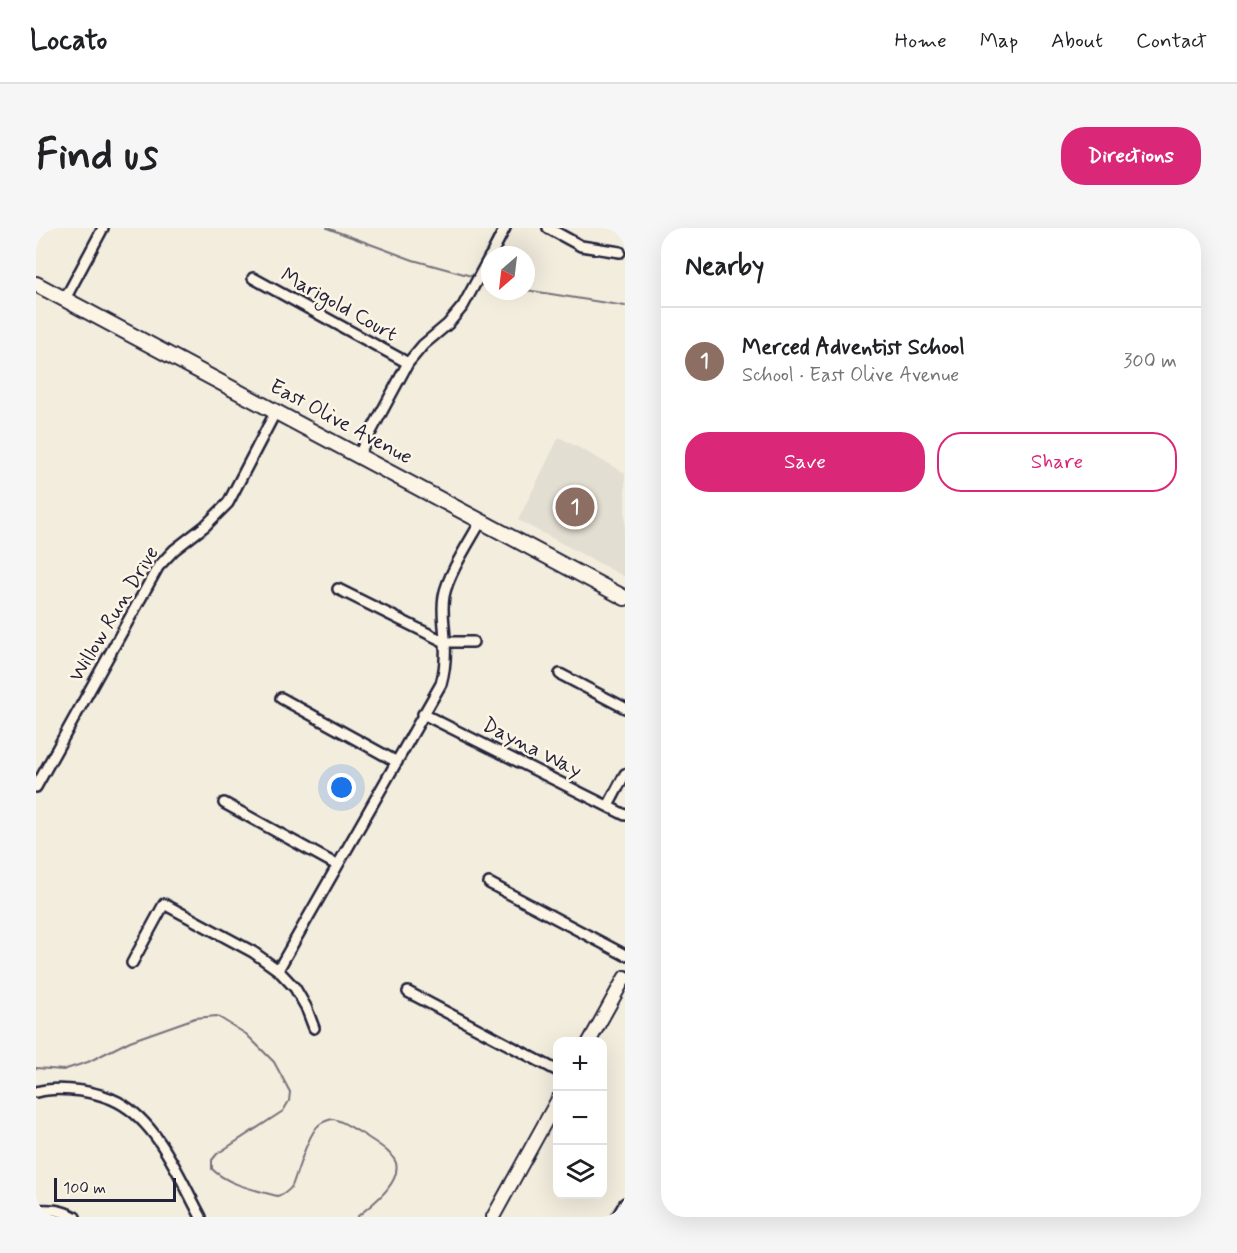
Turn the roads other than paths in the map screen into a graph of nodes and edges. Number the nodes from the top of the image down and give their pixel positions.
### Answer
1 (103, 228) edge
2 (505, 228) edge
3 (548, 228) edge
4 (495, 246) edge
5 (620, 252) dead end
6 (481, 272) edge
7 (253, 278) dead end
8 (36, 284) edge
9 (64, 300) junction
10 (408, 363) junction
11 (276, 411) junction
12 (358, 456) junction
13 (481, 521) junction
14 (338, 589) dead end
15 (625, 598) edge
16 (445, 642) junction
17 (473, 642) dead end
18 (560, 674) dead end
19 (281, 698) dead end
20 (625, 708) edge
21 (423, 714) junction
22 (397, 762) junction
23 (625, 774) edge
24 (36, 787) edge
25 (224, 803) dead end
26 (608, 806) junction
27 (625, 815) edge
28 (337, 865) junction
29 (489, 883) dead end
30 (625, 956) edge
31 (132, 963) dead end
32 (278, 970) junction
33 (625, 978) edge
34 (408, 992) dead end
35 (314, 1028) dead end
36 (591, 1037) edge
37 (553, 1068) edge
38 (36, 1092) edge
39 (553, 1108) edge
40 (625, 1203) edge
41 (36, 1210) edge
42 (75, 1217) edge
43 (201, 1217) edge
44 (493, 1217) edge
45 (617, 1217) edge

1 - 9 street
2 - 4 street
3 - 5 street
6 - 10 street
7 - 10 street, Marigold Court
8 - 9 main road, East Olive Avenue
9 - 11 main road, East Olive Avenue
10 - 12 street
11 - 12 main road, East Olive Avenue
11 - 24 street, Willow Run Drive
12 - 13 main road, East Olive Avenue
13 - 15 main road, East Olive Avenue
13 - 16 street
14 - 16 street
16 - 17 street
16 - 21 street
18 - 20 street
19 - 22 street
21 - 22 street
21 - 26 street, Dayna Way
22 - 28 street
23 - 26 street
25 - 28 street
26 - 27 street, Dayna Way
28 - 32 street
29 - 30 street
31 - 32 street
32 - 35 street
33 - 36 street
34 - 37 street
38 - 43 street
39 - 44 street
40 - 45 street
41 - 42 street

